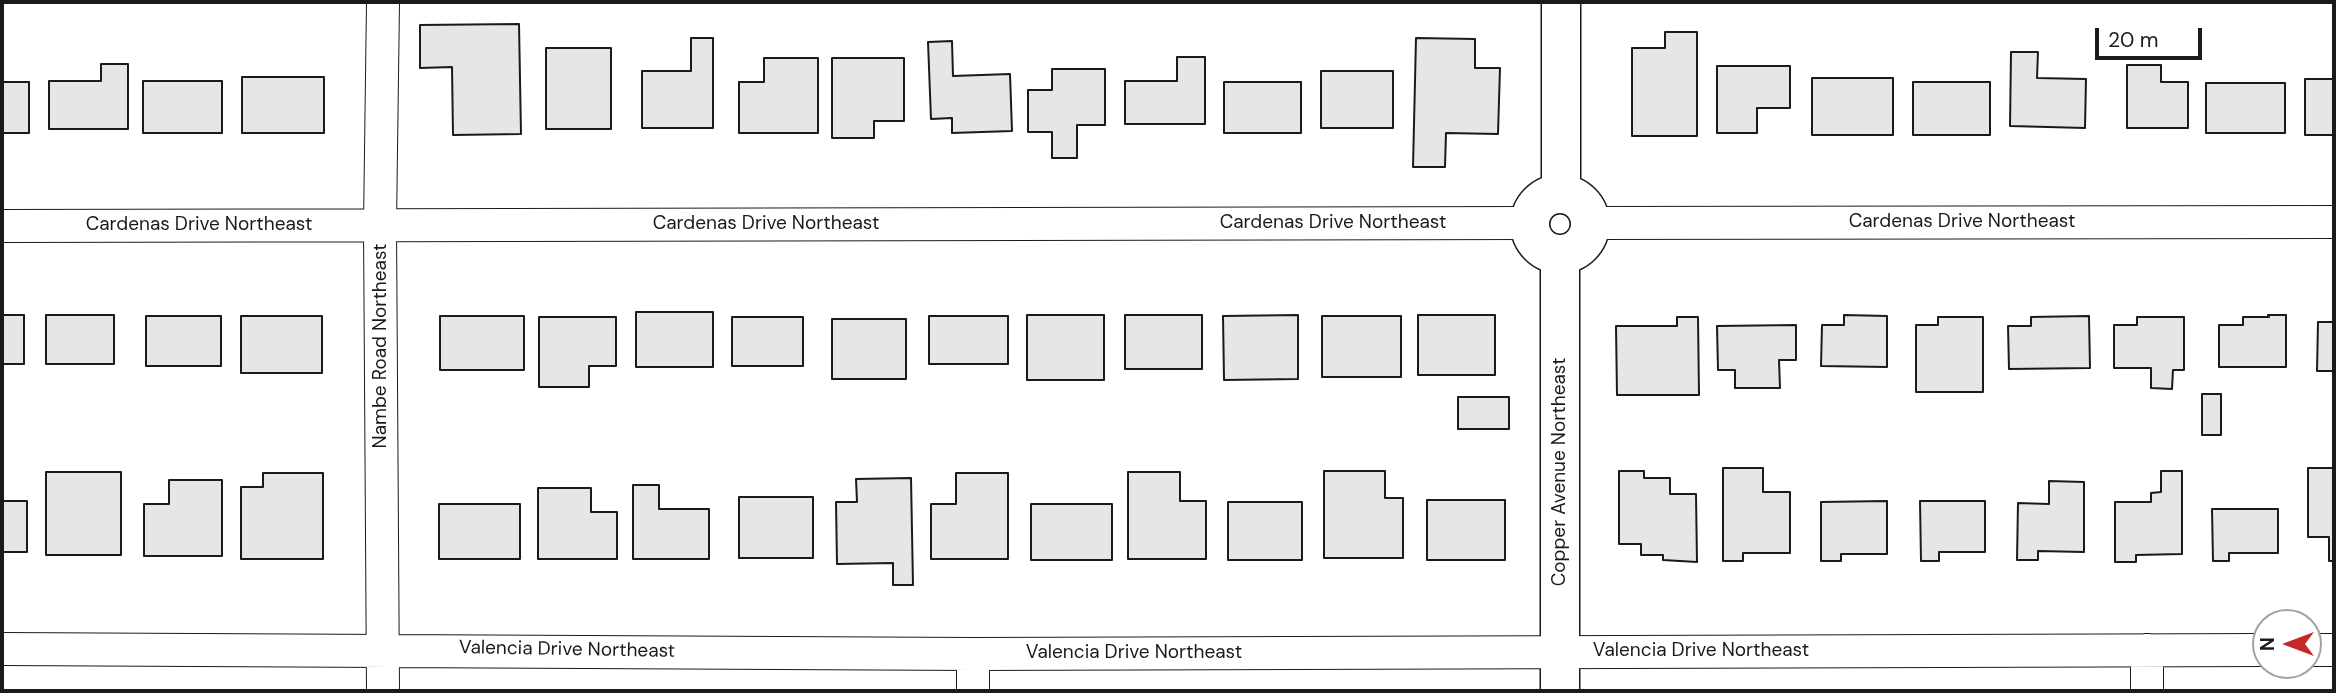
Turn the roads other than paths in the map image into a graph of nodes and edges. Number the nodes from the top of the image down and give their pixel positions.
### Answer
1 (383, 2) edge
2 (1561, 2) edge
3 (1561, 193) junction
4 (2334, 222) edge
5 (1530, 223) junction
6 (1590, 223) junction
7 (380, 225) junction
8 (2, 226) edge
9 (1560, 254) junction
10 (2, 649) edge
11 (383, 649) junction
12 (2147, 650) junction
13 (2252, 650) edge
14 (1560, 652) junction
15 (973, 654) junction
16 (383, 691) edge
17 (973, 691) edge
18 (1560, 691) edge
19 (2147, 691) edge

1 - 7 street, Nambe Road Northeast
2 - 3 street
3 - 5 street
3 - 6 street
4 - 6 street, Cardenas Drive Northeast
5 - 7 street, Cardenas Drive Northeast
5 - 9 street
6 - 9 street
7 - 8 street, Cardenas Drive Northeast
7 - 11 street, Nambe Road Northeast
9 - 14 street, Copper Avenue Northeast
10 - 11 street, Valencia Drive Northeast
11 - 15 street, Valencia Drive Northeast
11 - 16 street, Nambe Road Northeast
12 - 13 street, Valencia Drive Northeast
12 - 14 street, Valencia Drive Northeast
12 - 19 street
14 - 15 street, Valencia Drive Northeast
14 - 18 street, Copper Avenue Northeast
15 - 17 street

